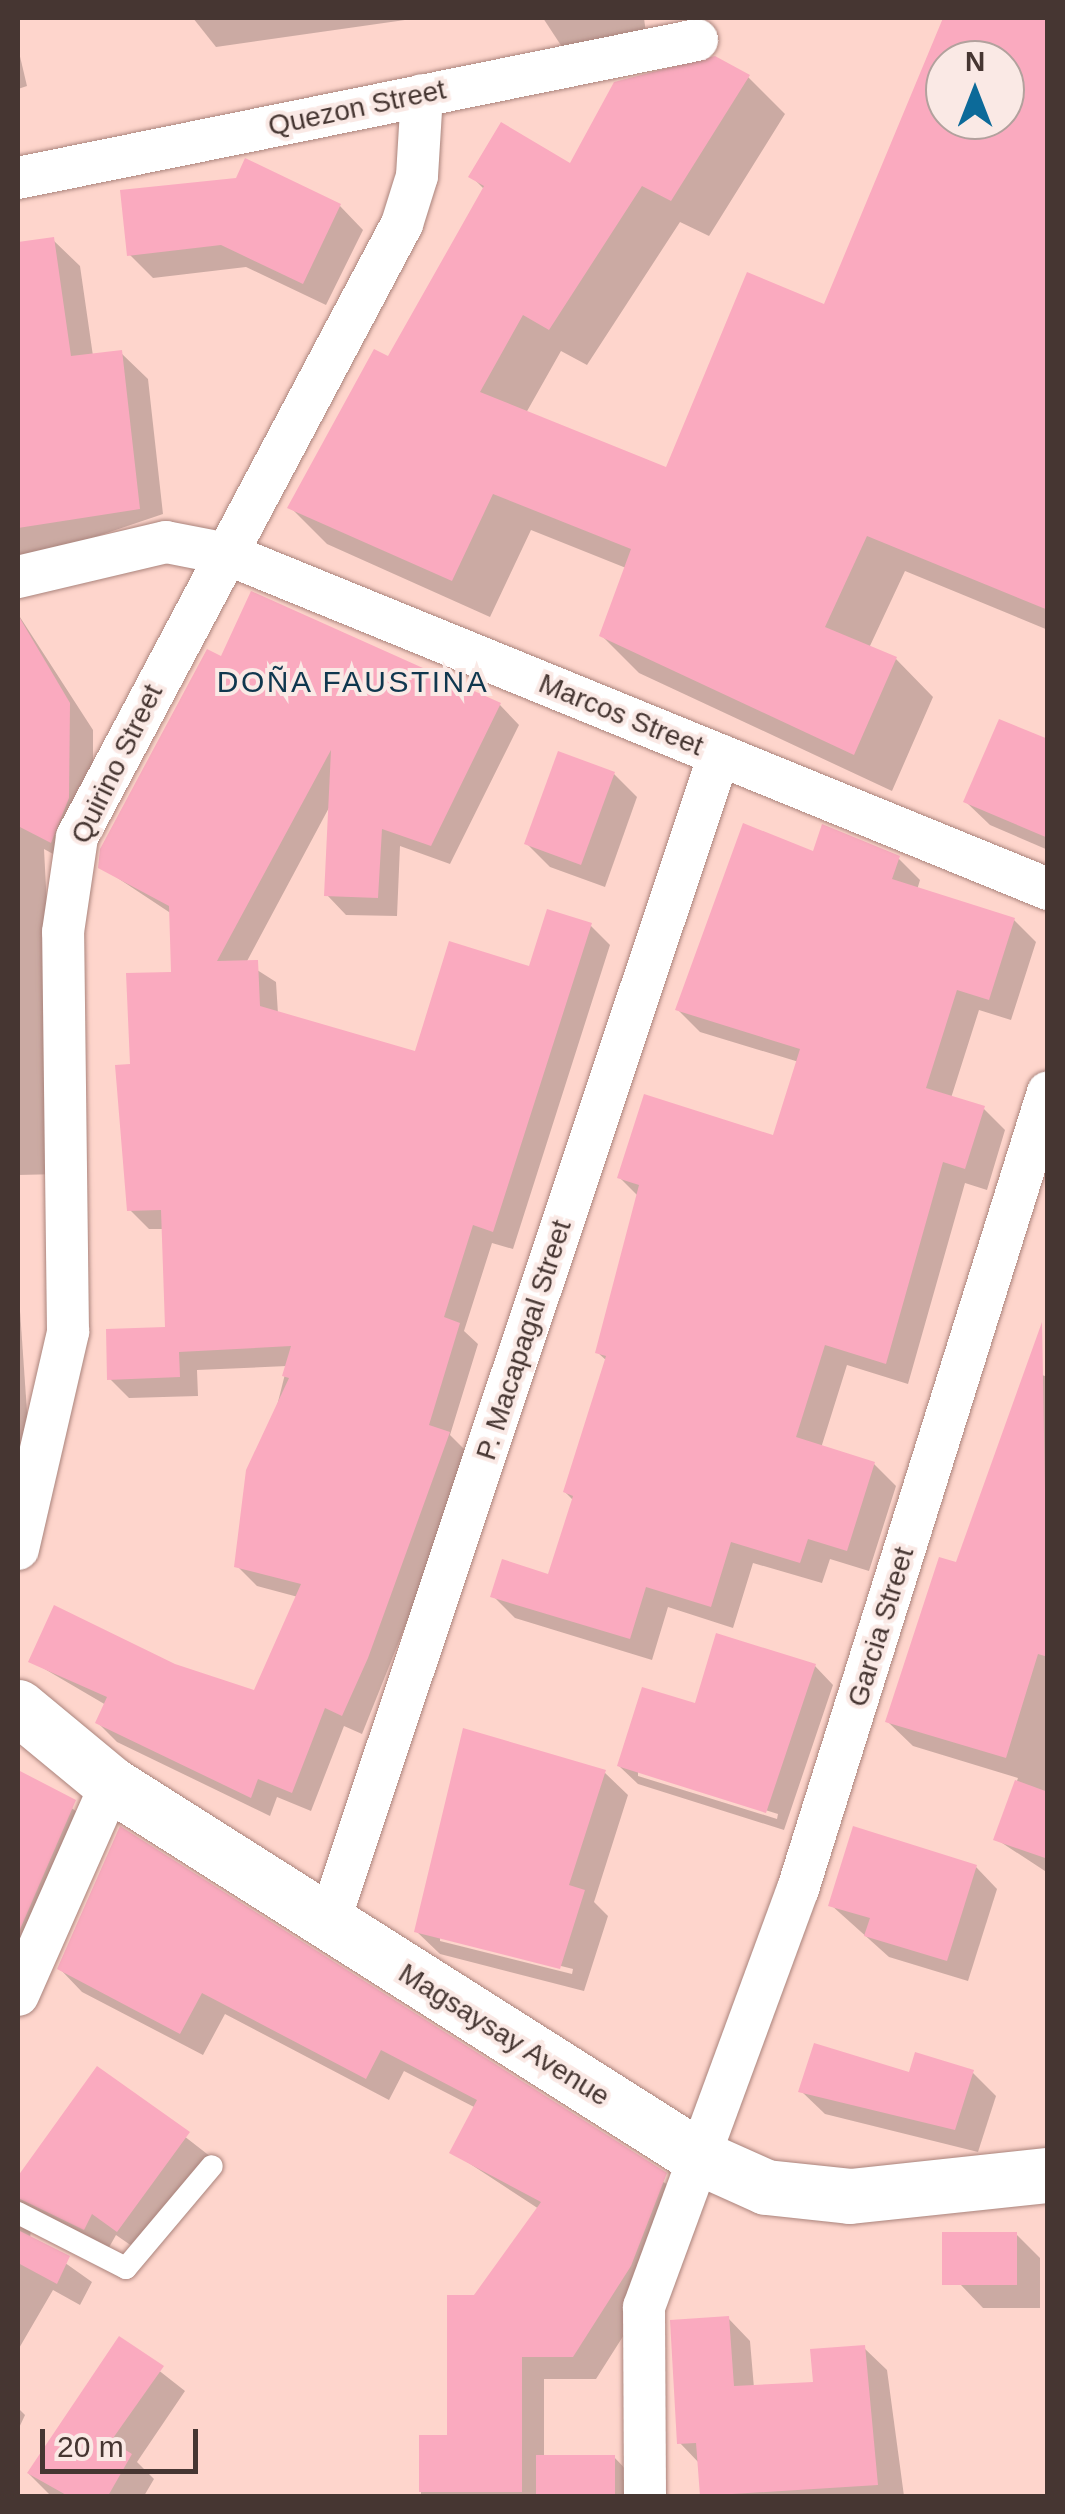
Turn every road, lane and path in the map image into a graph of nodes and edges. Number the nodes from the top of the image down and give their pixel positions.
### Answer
1 (698, 40) dead end
2 (422, 95) junction
3 (18, 178) edge
4 (227, 554) junction
5 (18, 577) edge
6 (719, 755) junction
7 (1048, 889) edge
8 (1048, 1092) edge
9 (18, 1550) edge
10 (18, 1706) edge
11 (110, 1784) junction
12 (328, 1926) junction
13 (18, 1994) edge
14 (699, 2157) junction
15 (212, 2166) dead end
16 (1048, 2175) edge
17 (18, 2213) edge
18 (645, 2496) edge

1 - 2 street, Quezon Street
2 - 3 street, Quezon Street
2 - 4 street, Quirino Street
4 - 5 street, Marcos Street
4 - 6 street, Marcos Street
4 - 9 street, Quirino Street
6 - 7 street, Marcos Street
6 - 12 street, P. Macapagal Street
8 - 14 street, Garcia Street
10 - 11 street, Magsaysay Avenue
11 - 12 street, Magsaysay Avenue
11 - 13 street
12 - 14 street, Magsaysay Avenue
14 - 16 street, Magsaysay Avenue
14 - 18 street, Garcia Street
15 - 17 lane

